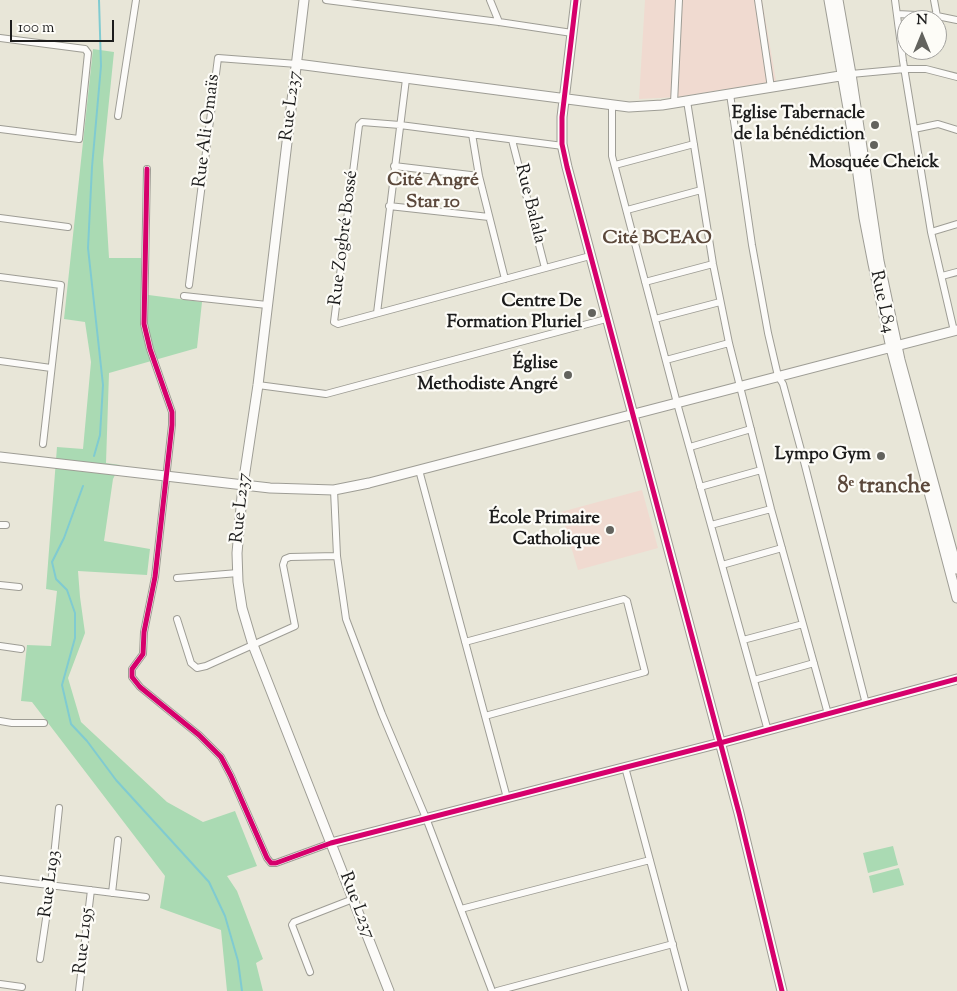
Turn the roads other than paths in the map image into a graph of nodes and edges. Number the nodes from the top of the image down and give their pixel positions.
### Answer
1 (136, 0) edge
2 (304, 0) edge
3 (326, 0) edge
4 (490, 0) edge
5 (576, 0) edge
6 (679, 0) edge
7 (758, 0) edge
8 (829, 0) edge
9 (838, 0) edge
10 (895, 0) edge
11 (897, 14) edge
12 (499, 22) junction
13 (572, 33) junction
14 (0, 38) edge
15 (903, 60) edge
16 (297, 64) junction
17 (904, 69) junction
18 (847, 75) junction
19 (957, 77) edge
20 (406, 79) junction
21 (771, 88) junction
22 (730, 94) junction
23 (564, 100) junction
24 (687, 101) junction
25 (674, 103) junction
26 (612, 105) junction
27 (118, 116) dead end
28 (400, 125) junction
29 (0, 129) edge
30 (914, 129) junction
31 (957, 130) edge
32 (472, 134) junction
33 (512, 140) junction
34 (694, 144) junction
35 (563, 146) junction
36 (615, 165) junction
37 (394, 166) junction
38 (148, 169) dead end
39 (480, 176) junction
40 (701, 190) junction
41 (390, 206) junction
42 (627, 210) junction
43 (489, 217) junction
44 (0, 218) edge
45 (957, 224) edge
46 (68, 227) dead end
47 (931, 232) junction
48 (590, 256) junction
49 (713, 264) junction
50 (545, 268) junction
51 (957, 272) edge
52 (942, 276) junction
53 (0, 277) edge
54 (505, 279) junction
55 (645, 282) junction
56 (188, 285) dead end
57 (184, 296) dead end
58 (720, 302) junction
59 (267, 304) junction
60 (376, 313) junction
61 (606, 319) junction
62 (655, 319) junction
63 (956, 331) edge
64 (729, 342) junction
65 (894, 347) junction
66 (666, 360) junction
67 (0, 361) edge
68 (51, 368) junction
69 (778, 376) junction
70 (258, 386) junction
71 (740, 386) junction
72 (677, 403) junction
73 (632, 415) junction
74 (751, 429) junction
75 (43, 444) dead end
76 (690, 447) junction
77 (0, 457) edge
78 (419, 470) junction
79 (762, 470) junction
80 (166, 476) junction
81 (243, 485) junction
82 (700, 487) junction
83 (334, 490) junction
84 (771, 509) junction
85 (711, 525) junction
86 (782, 548) junction
87 (337, 556) junction
88 (722, 565) junction
89 (957, 569) edge
90 (238, 573) junction
91 (177, 578) dead end
92 (0, 585) edge
93 (19, 588) dead end
94 (957, 598) edge
95 (177, 619) dead end
96 (803, 624) junction
97 (743, 640) junction
98 (465, 642) junction
99 (252, 645) junction
100 (0, 646) edge
101 (21, 649) dead end
102 (814, 664) junction
103 (957, 679) edge
104 (754, 680) junction
105 (866, 704) junction
106 (828, 714) junction
107 (486, 716) junction
108 (0, 721) edge
109 (44, 723) dead end
110 (768, 731) junction
111 (720, 743) junction
112 (625, 767) junction
113 (508, 798) junction
114 (59, 808) dead end
115 (426, 818) junction
116 (118, 840) dead end
117 (331, 842) junction
118 (650, 860) junction
119 (0, 879) edge
120 (52, 885) junction
121 (90, 890) junction
122 (112, 893) junction
123 (146, 897) dead end
124 (353, 899) junction
125 (462, 909) junction
126 (673, 944) junction
127 (40, 959) dead end
128 (310, 972) dead end
129 (0, 984) edge
130 (22, 987) dead end
131 (79, 991) edge
132 (389, 991) edge
133 (492, 991) edge
134 (497, 991) edge
135 (685, 991) edge
136 (782, 991) edge

1 - 27 street
2 - 16 street, Rue L237
3 - 12 street
4 - 12 street
5 - 13 street
6 - 25 street
7 - 21 street
8 - 18 street, Rue L84
9 - 18 street, Rue L84
10 - 11 street
12 - 13 street
13 - 23 street
14 - 29 street
15 - 17 street
16 - 20 street
16 - 56 street, Rue Ali Omaïs
16 - 59 street, Rue L237
17 - 18 street
17 - 19 street
17 - 30 street
18 - 21 street
18 - 65 street, Rue L84
20 - 23 street
20 - 28 street
21 - 22 street
22 - 24 street
22 - 69 street
23 - 26 street
23 - 35 street
24 - 25 street
24 - 34 street
25 - 26 street
26 - 36 street
28 - 32 street, Rue Zogbré Bossé
28 - 37 street
28 - 60 street, Rue Zogbré Bossé
30 - 31 street
30 - 47 street
32 - 33 street, Rue Zogbré Bossé
32 - 39 street
33 - 35 street, Rue Zogbré Bossé
33 - 50 street, Rue Balala
34 - 36 street
34 - 40 street
35 - 48 street
36 - 42 street
37 - 39 street
37 - 41 street
38 - 80 street
39 - 43 street
40 - 42 street
40 - 49 street
41 - 43 street
41 - 60 street
42 - 55 street
43 - 54 street
44 - 46 street
45 - 47 street
47 - 52 street
48 - 50 street, Rue Zogbré Bossé
48 - 61 street
49 - 55 street
49 - 58 street
50 - 54 street, Rue Zogbré Bossé
51 - 52 street
52 - 63 street
53 - 68 street
54 - 60 street, Rue Zogbré Bossé
55 - 62 street
57 - 59 street
58 - 62 street
58 - 64 street
59 - 70 street, Rue L237
61 - 70 street
61 - 73 street
62 - 66 street
63 - 65 street
64 - 66 street
64 - 71 street
65 - 69 street
65 - 89 street, Rue L84
65 - 94 street, Rue L84
66 - 72 street
67 - 68 street
68 - 75 street
69 - 71 street
69 - 105 street
70 - 81 street, Rue L237
71 - 72 street
71 - 74 street
72 - 73 street
72 - 76 street
73 - 78 street
73 - 111 street
74 - 76 street
74 - 79 street
76 - 82 street
77 - 80 street
78 - 83 street
78 - 98 street
79 - 82 street
79 - 84 street
80 - 81 street
80 - 117 street
81 - 83 street
81 - 90 street, Rue L237
82 - 85 street
83 - 87 street
84 - 85 street
84 - 86 street
85 - 88 street
86 - 88 street
86 - 96 street
87 - 99 street
87 - 115 street
88 - 97 street
90 - 91 street
90 - 99 street, Rue L237
92 - 93 street
95 - 99 street
96 - 97 street
96 - 102 street
97 - 104 street
98 - 107 street
98 - 107 street
99 - 117 street, Rue L237
100 - 101 street
102 - 104 street
102 - 106 street
103 - 105 street
104 - 110 street
105 - 106 street
106 - 110 street
107 - 113 street
108 - 109 street
110 - 111 street
111 - 112 street
111 - 136 street
112 - 113 street
112 - 118 street
113 - 115 street
114 - 120 street, Rue L193
115 - 117 street
115 - 125 street
116 - 122 street
117 - 124 street, Rue L237
118 - 125 street
118 - 126 street
119 - 120 street
120 - 121 street
120 - 127 street, Rue L193
121 - 122 street
121 - 131 street, Rue L195
122 - 123 street
124 - 128 street
124 - 132 street, Rue L237
125 - 133 street
126 - 134 street
126 - 135 street
129 - 130 street

